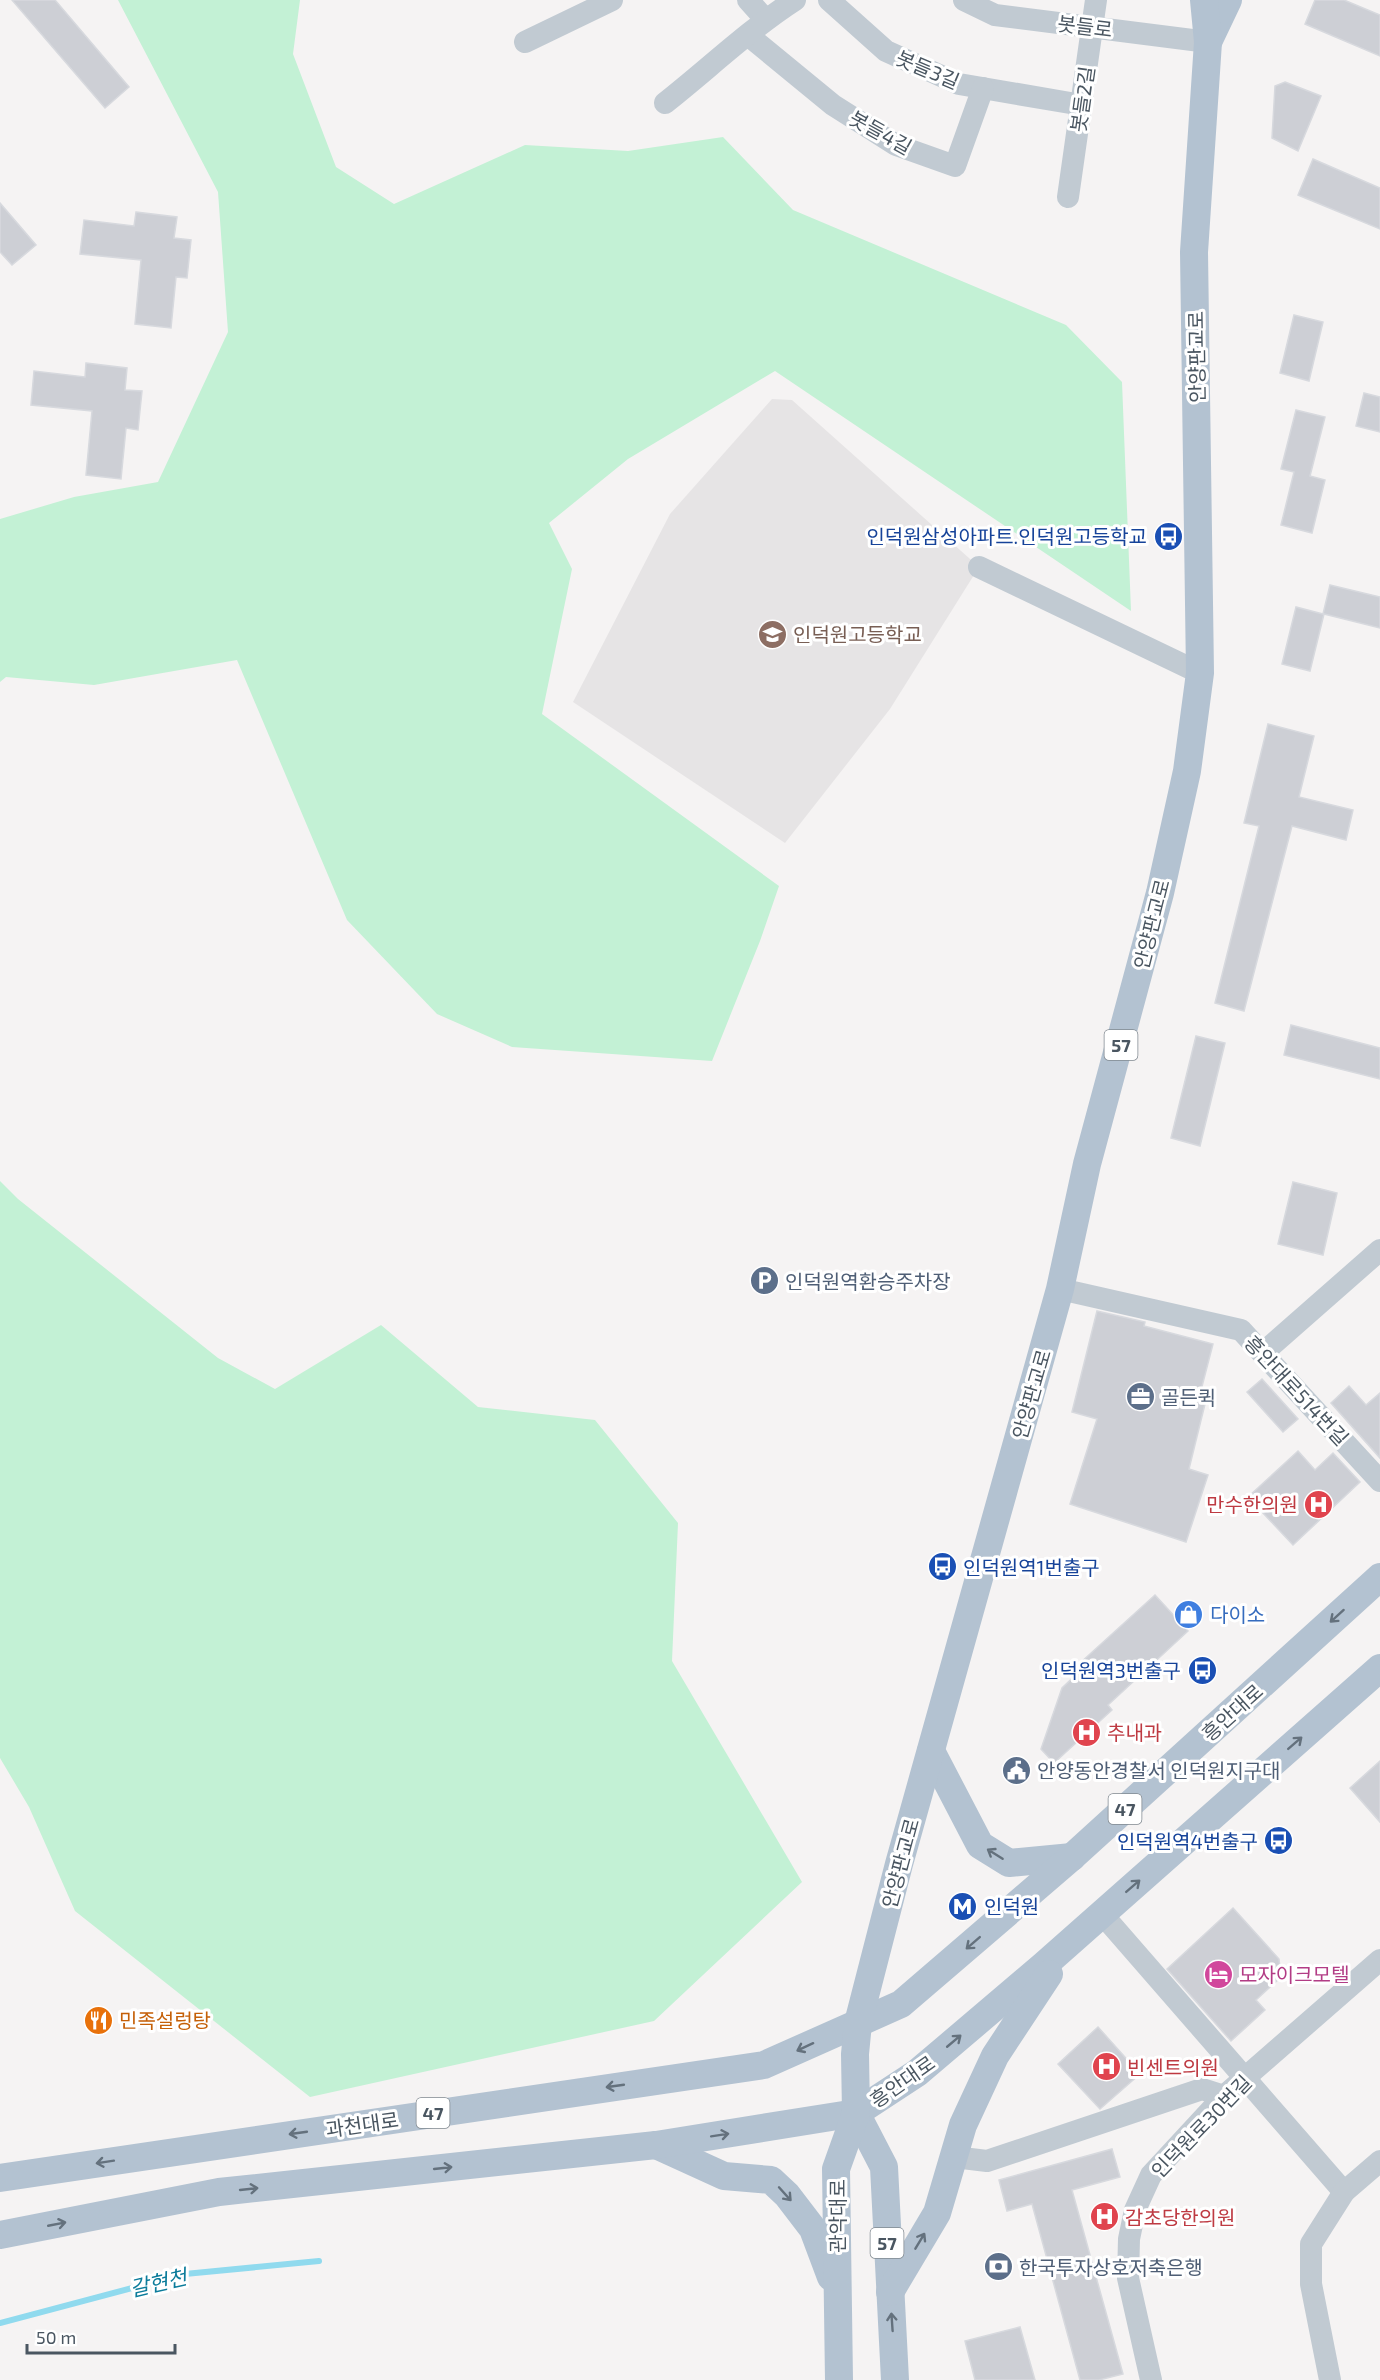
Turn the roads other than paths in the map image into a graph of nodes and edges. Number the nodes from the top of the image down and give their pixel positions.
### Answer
1 (612, 0) edge
2 (748, 0) edge
3 (795, 0) edge
4 (829, 0) edge
5 (964, 0) edge
6 (1096, 0) edge
7 (1204, 0) edge
8 (1228, 0) edge
9 (1093, 26) junction
10 (757, 27) junction
11 (525, 42) dead end
12 (1209, 42) junction
13 (982, 88) junction
14 (665, 103) dead end
15 (1082, 105) junction
16 (1068, 197) dead end
17 (979, 567) dead end
18 (1200, 673) junction
19 (1380, 1250) edge
20 (1060, 1288) junction
21 (1264, 1352) junction
22 (1380, 1481) edge
23 (1380, 1577) edge
24 (1380, 1668) edge
25 (931, 1751) junction
26 (1072, 1857) junction
27 (1102, 1914) junction
28 (1068, 1943) junction
29 (1380, 1960) edge
30 (858, 2023) junction
31 (1246, 2078) junction
32 (1224, 2096) junction
33 (856, 2113) junction
34 (656, 2145) junction
35 (954, 2157) junction
36 (1380, 2161) edge
37 (0, 2178) edge
38 (1344, 2192) junction
39 (0, 2235) edge
40 (890, 2292) junction
41 (838, 2294) junction
42 (838, 2380) edge
43 (895, 2380) edge
44 (1151, 2380) edge
45 (1330, 2380) edge

1 - 11 street
2 - 10 street, 봇들4길
3 - 10 street
4 - 13 street, 봇들3길
5 - 9 street, 봇들로
6 - 9 street, 봇들2길
7 - 12 main road, 안양판교로 / 57
8 - 12 main road, 안양판교로 / 57
9 - 12 street, 봇들로
9 - 15 street, 봇들2길
10 - 13 street, 봇들4길
10 - 14 street
12 - 18 main road, 안양판교로 / 57
13 - 15 street, 봇들3길
15 - 16 street, 봇들2길
17 - 18 street
18 - 20 main road, 안양판교로 / 57
19 - 21 street
20 - 21 street, 흥안대로514번길
20 - 25 main road, 안양판교로 / 57
21 - 22 street, 흥안대로514번길
23 -> 26 main road, 흥안대로 / 47
27 -> 24 main road, 흥안대로
26 -> 25 main road
25 - 30 main road, 안양판교로 / 57
26 -> 30 main road, 흥안대로 / 47
27 - 28 main road, 흥안대로
27 - 31 street
33 -> 28 main road, 흥안대로
28 - 35 main road
29 - 31 street, 인덕원로30번길
30 - 33 main road, 안양판교로 / 57
30 -> 37 main road, 과천대로 / 47
31 - 32 street, 인덕원로30번길
31 - 38 street
32 - 35 street
32 - 44 street, 인덕원로30번길
34 -> 33 main road
33 - 40 main road, 57
33 - 41 main road, 관악대로 / 57
39 -> 34 main road
34 -> 41 main road
40 -> 35 main road
36 - 38 street
38 - 45 street
43 -> 40 main road, 57
41 - 42 main road, 관악대로 / 57

